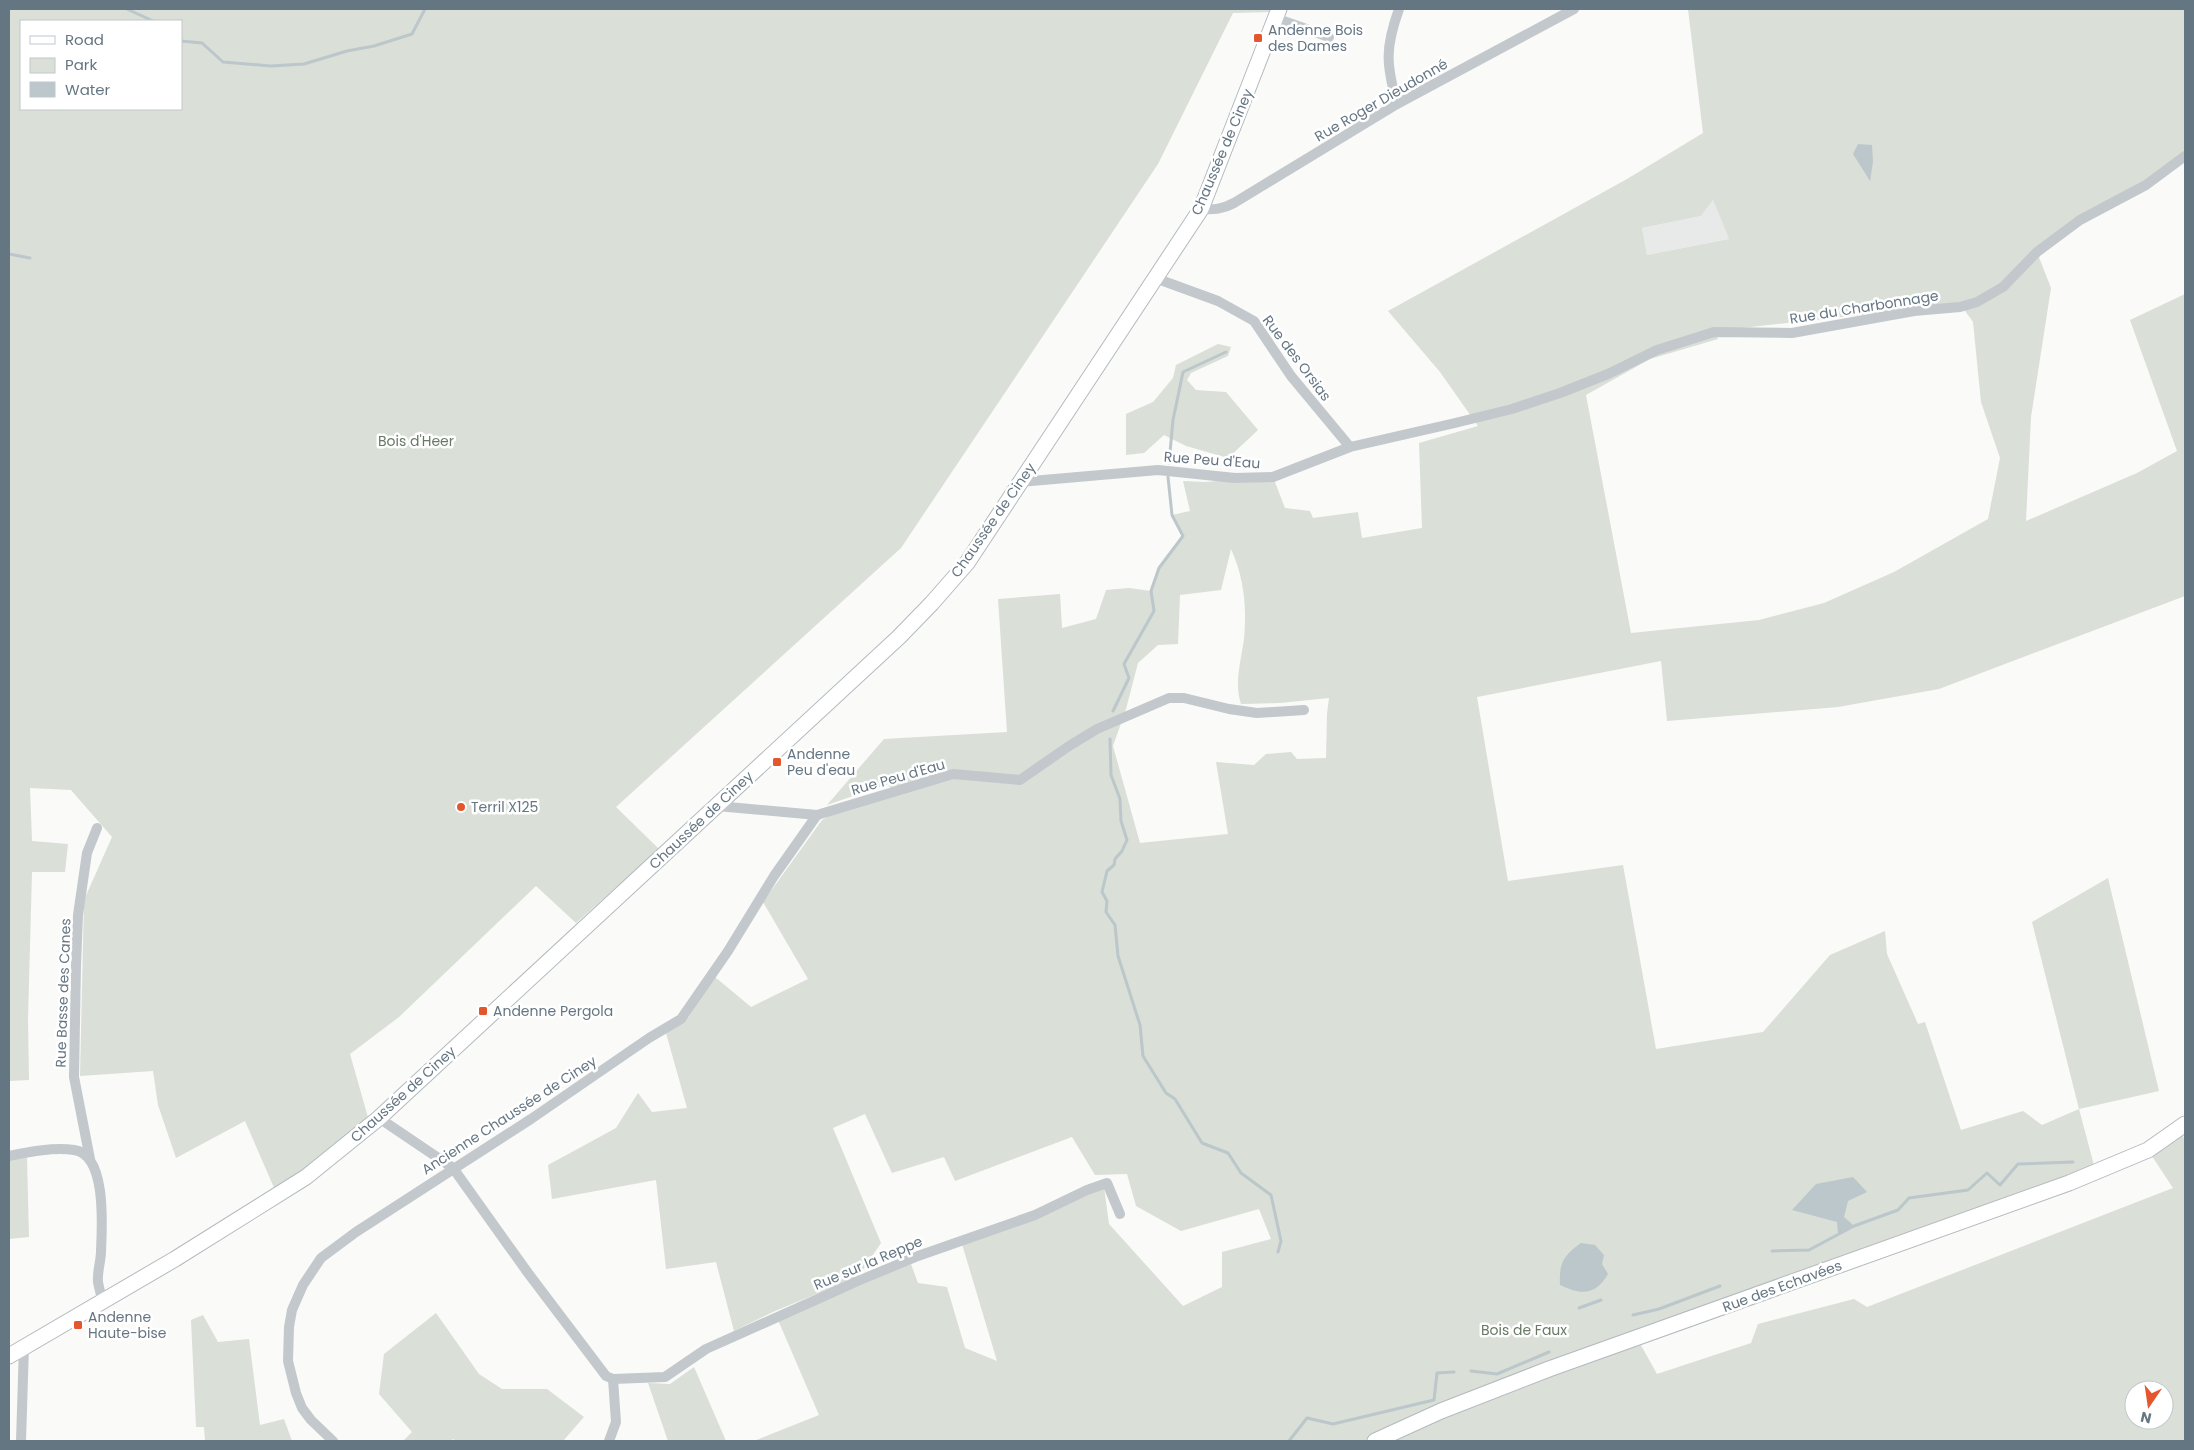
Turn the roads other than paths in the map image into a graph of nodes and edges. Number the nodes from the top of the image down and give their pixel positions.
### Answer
1 (1399, 9) edge
2 (1574, 9) edge
3 (1277, 14) edge
4 (1329, 36) dead end
5 (1397, 104) junction
6 (2185, 156) edge
7 (1201, 208) junction
8 (1155, 278) junction
9 (1455, 424) joint
10 (1350, 447) junction
11 (1020, 482) junction
12 (1304, 710) dead end
13 (717, 806) junction
14 (817, 815) junction
15 (97, 828) dead end
16 (379, 1118) junction
17 (2185, 1124) edge
18 (9, 1156) edge
19 (90, 1159) junction
20 (453, 1168) junction
21 (1120, 1214) dead end
22 (102, 1301) junction
23 (24, 1346) junction
24 (9, 1356) edge
25 (613, 1379) junction
26 (21, 1441) edge
27 (333, 1441) edge
28 (609, 1441) edge
29 (1375, 1441) edge

1 - 5 street
2 - 5 street, Rue Roger Dieudonné
3 - 4 street, Chaussée de Ciney
3 - 7 main road, Chaussée de Ciney
5 - 7 street, Rue Roger Dieudonné
6 - 9 street, Rue du Charbonnage
7 - 8 main road, Chaussée de Ciney
8 - 10 street, Rue des Orsias
8 - 11 main road, Chaussée de Ciney
9 - 10 street, Rue Peu d'Eau
10 - 11 street, Rue Peu d'Eau
11 - 13 main road, Chaussée de Ciney
12 - 14 street, Rue Peu d'Eau
13 - 14 street, Rue Peu d'Eau
13 - 16 main road, Chaussée de Ciney
14 - 20 street, Ancienne Chaussée de Ciney
15 - 19 street, Rue Basse des Canes
16 - 20 street
16 - 22 main road, Chaussée de Ciney
17 - 29 main road, Rue des Echavées
18 - 19 street
19 - 22 street, Rue Basse des Canes
20 - 25 street
20 - 27 street, Ancienne Chaussée de Ciney
21 - 25 street, Rue sur la Reppe
22 - 23 main road, Chaussée de Ciney
23 - 24 main road, Chaussée de Ciney
23 - 26 street
25 - 28 street

